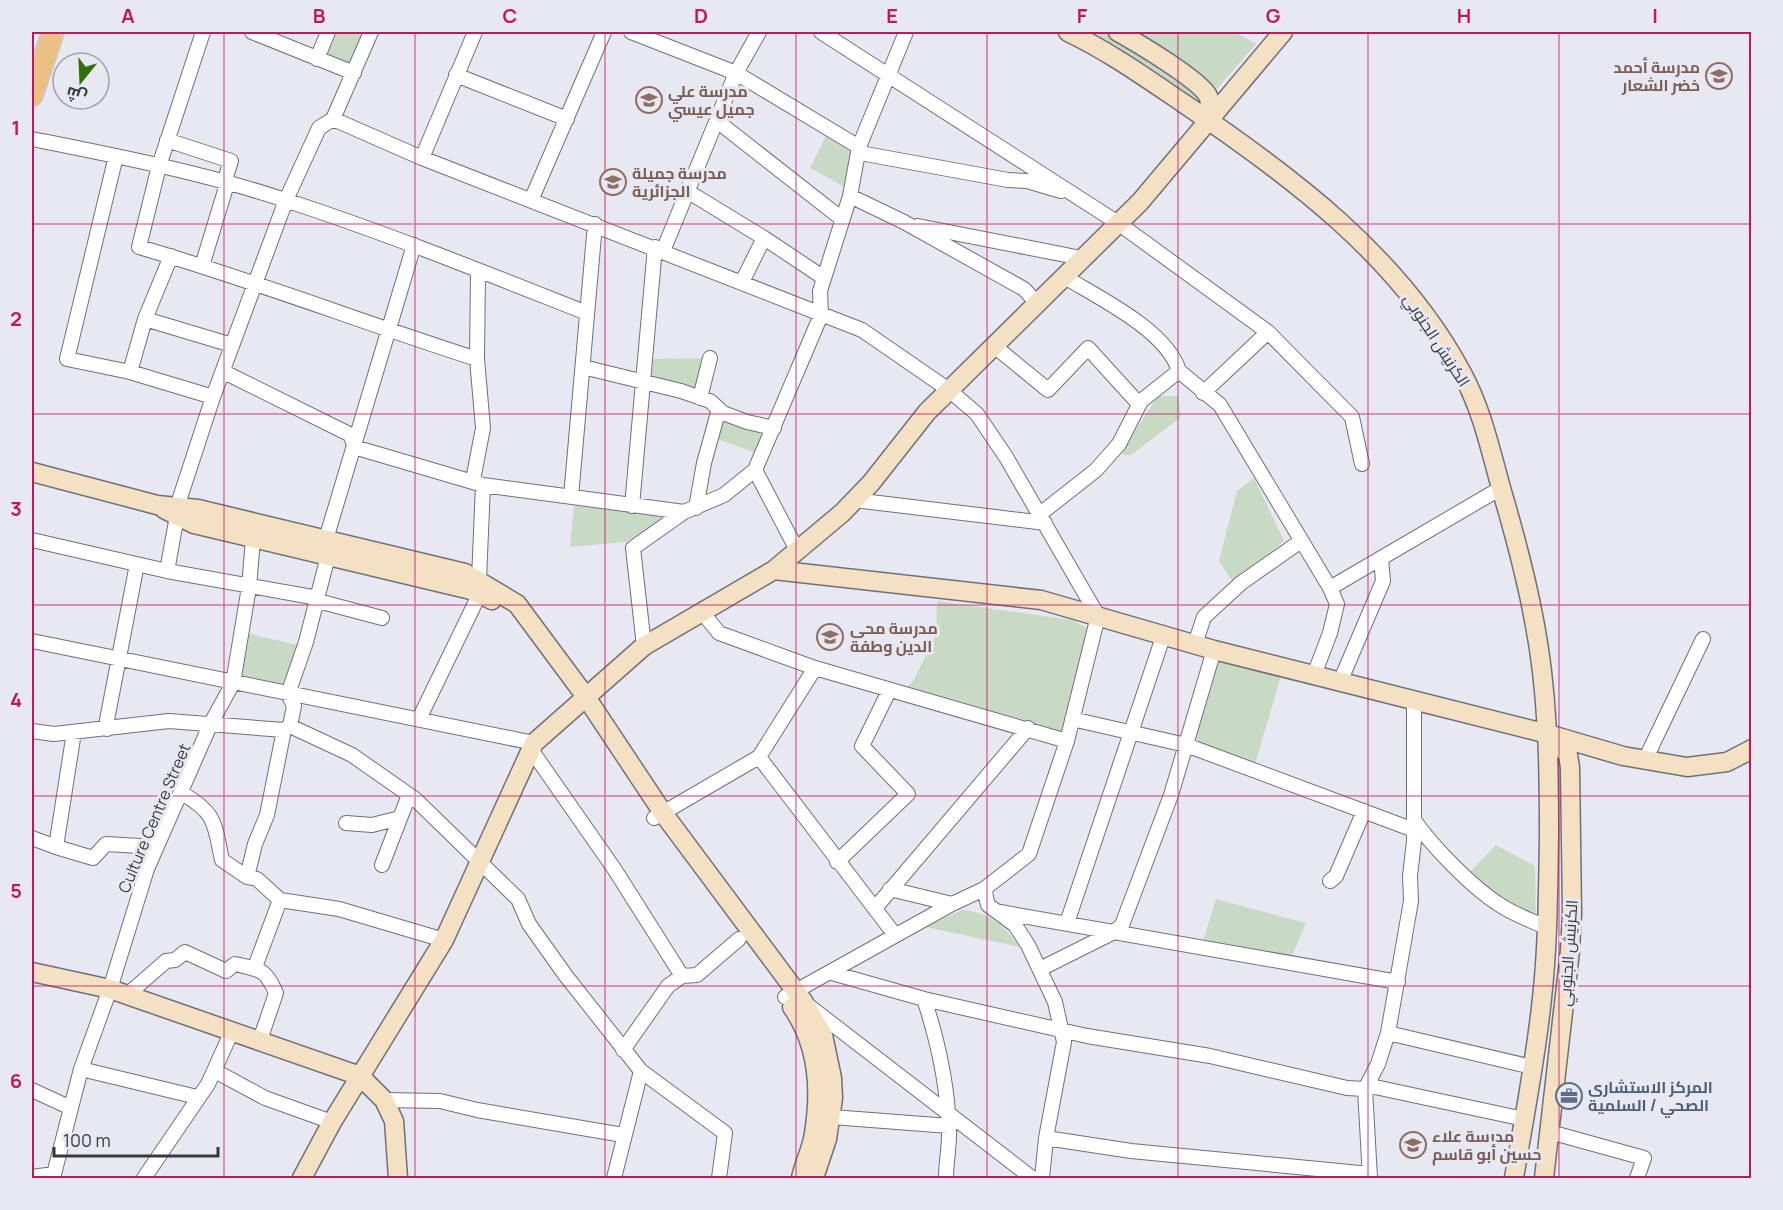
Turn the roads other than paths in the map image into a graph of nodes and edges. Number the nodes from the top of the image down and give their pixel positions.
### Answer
1 (39, 32) edge
2 (53, 32) edge
3 (203, 32) edge
4 (252, 32) edge
5 (328, 32) edge
6 (371, 32) edge
7 (475, 32) edge
8 (604, 32) edge
9 (631, 32) edge
10 (759, 32) edge
11 (821, 32) edge
12 (906, 32) edge
13 (1068, 32) edge
14 (1118, 32) edge
15 (1282, 32) edge
16 (32, 54) edge
17 (317, 59) junction
18 (354, 72) junction
19 (736, 73) junction
20 (456, 75) junction
21 (890, 75) junction
22 (32, 95) edge
23 (333, 119) junction
24 (567, 119) junction
25 (1207, 119) junction
26 (717, 121) junction
27 (32, 139) edge
28 (167, 140) junction
29 (860, 150) junction
30 (116, 156) junction
31 (422, 158) junction
32 (159, 166) junction
33 (226, 184) junction
34 (687, 192) junction
35 (1074, 194) junction
36 (850, 196) junction
37 (532, 198) junction
38 (286, 200) junction
39 (842, 219) junction
40 (1118, 223) junction
41 (596, 224) junction
42 (907, 224) junction
43 (764, 238) junction
44 (414, 245) junction
45 (659, 249) junction
46 (171, 256) junction
47 (1081, 258) junction
48 (202, 266) junction
49 (478, 270) junction
50 (1063, 276) junction
51 (824, 278) junction
52 (255, 282) junction
53 (742, 282) junction
54 (1036, 302) junction
55 (587, 313) junction
56 (821, 315) junction
57 (145, 319) junction
58 (388, 331) junction
59 (1268, 332) junction
60 (232, 345) junction
61 (993, 345) junction
62 (710, 358) dead end
63 (477, 359) junction
64 (583, 367) junction
65 (1179, 371) junction
66 (130, 372) junction
67 (224, 372) junction
68 (643, 381) junction
69 (949, 390) junction
70 (1203, 393) junction
71 (213, 397) junction
72 (700, 398) junction
73 (1139, 404) junction
74 (719, 409) junction
75 (774, 428) junction
76 (354, 447) junction
77 (1362, 464) dead end
78 (755, 470) junction
79 (32, 472) edge
80 (478, 483) junction
81 (1501, 488) junction
82 (571, 496) junction
83 (854, 500) junction
84 (632, 506) junction
85 (690, 510) junction
86 (177, 511) junction
87 (1042, 519) junction
88 (253, 539) junction
89 (32, 540) edge
90 (1301, 541) junction
91 (327, 548) junction
92 (798, 552) junction
93 (1381, 558) junction
94 (137, 564) junction
95 (774, 570) junction
96 (167, 571) junction
97 (479, 586) junction
98 (249, 587) junction
99 (1330, 588) junction
100 (318, 599) junction
101 (702, 612) junction
102 (1098, 616) junction
103 (382, 618) dead end
104 (1164, 634) junction
105 (1703, 639) dead end
106 (32, 641) edge
107 (1195, 644) junction
108 (644, 646) junction
109 (1214, 650) junction
110 (118, 659) junction
111 (815, 668) junction
112 (1314, 675) junction
113 (1340, 682) junction
114 (233, 683) junction
115 (889, 691) junction
116 (288, 694) junction
117 (581, 701) junction
118 (1414, 702) junction
119 (419, 719) junction
120 (1072, 719) junction
121 (211, 723) junction
122 (287, 728) junction
123 (1028, 728) junction
124 (107, 729) junction
125 (32, 731) edge
126 (74, 732) junction
127 (1131, 732) junction
128 (1548, 734) junction
129 (1067, 741) junction
130 (1186, 745) junction
131 (533, 747) junction
132 (1752, 749) edge
133 (759, 757) junction
134 (1645, 760) junction
135 (182, 793) junction
136 (409, 795) junction
137 (1364, 811) junction
138 (658, 815) junction
139 (400, 818) junction
140 (346, 823) dead end
141 (1414, 825) junction
142 (32, 838) edge
143 (56, 847) junction
144 (156, 847) junction
145 (480, 860) junction
146 (837, 862) junction
147 (382, 865) dead end
148 (247, 877) junction
149 (1330, 881) dead end
150 (890, 889) junction
151 (984, 889) junction
152 (280, 900) junction
153 (951, 904) junction
154 (876, 907) junction
155 (1000, 912) junction
156 (1067, 923) junction
157 (1547, 928) junction
158 (1114, 932) junction
159 (895, 935) junction
160 (740, 939) junction
161 (444, 940) junction
162 (255, 967) junction
163 (1040, 969) junction
164 (32, 972) edge
165 (832, 973) junction
166 (681, 976) junction
167 (1398, 982) junction
168 (119, 992) junction
169 (794, 997) junction
170 (924, 999) junction
171 (1061, 1029) junction
172 (232, 1031) junction
173 (1388, 1033) junction
174 (260, 1040) junction
175 (623, 1050) junction
176 (1532, 1066) junction
177 (81, 1069) junction
178 (215, 1071) junction
179 (641, 1071) junction
180 (360, 1076) junction
181 (1365, 1089) junction
182 (32, 1090) edge
183 (197, 1097) junction
184 (384, 1100) junction
185 (71, 1108) junction
186 (946, 1111) junction
187 (832, 1117) junction
188 (1524, 1119) junction
189 (332, 1122) junction
190 (949, 1126) junction
191 (1550, 1132) junction
192 (623, 1135) junction
193 (1046, 1138) junction
194 (1370, 1176) edge
195 (32, 1177) edge
196 (53, 1177) edge
197 (144, 1179) edge
198 (302, 1179) edge
199 (398, 1179) edge
200 (614, 1179) edge
201 (719, 1179) edge
202 (801, 1179) edge
203 (814, 1179) edge
204 (946, 1179) edge
205 (1032, 1179) edge
206 (1042, 1179) edge
207 (1514, 1179) edge
208 (1544, 1179) edge
209 (1637, 1179) edge

1 - 16 main road
2 - 22 main road
3 - 28 street
4 - 17 street
5 - 17 street
6 - 18 street
7 - 20 street
8 - 24 street
9 - 19 street
10 - 19 street
11 - 21 street
12 - 21 street
13 - 25 main road, الكرنيش الجنوبي
14 - 25 main road
15 - 25 main road
17 - 18 street
18 - 23 street
19 - 26 street
19 - 29 street
20 - 24 street
20 - 31 street
21 - 29 street
21 - 35 street
23 - 31 street
23 - 38 street
24 - 37 street
25 - 40 main road
25 - 81 main road, الكرنيش الجنوبي
26 - 34 street
26 - 39 street
27 - 30 street
28 - 32 street
28 - 33 street
29 - 35 street
29 - 36 street
30 - 32 street
30 - 66 street
31 - 37 street
32 - 33 street
32 - 46 street
33 - 38 street
33 - 48 street
34 - 43 street
34 - 45 street
35 - 40 street
36 - 39 street
36 - 42 street
37 - 41 street
38 - 44 street
38 - 52 street
39 - 51 street
40 - 47 main road
40 - 59 street
41 - 45 street
41 - 55 street
42 - 47 street
42 - 54 street
43 - 51 street
43 - 53 street
44 - 49 street
44 - 58 street
45 - 53 street
45 - 68 street
46 - 48 street
46 - 57 street
47 - 50 main road
48 - 52 street
49 - 55 street
49 - 63 street
50 - 54 main road
50 - 65 street
51 - 56 street
52 - 58 street
52 - 60 street
53 - 56 street
54 - 61 main road
55 - 64 street
56 - 69 street
56 - 75 street
57 - 60 street
57 - 66 street
58 - 63 street
58 - 76 street
59 - 70 street
59 - 77 street
60 - 67 street
61 - 69 main road
61 - 73 street
62 - 72 street
63 - 80 street
64 - 68 street
64 - 82 street
65 - 70 street
65 - 73 street
66 - 71 street
67 - 71 street
67 - 76 street
68 - 72 street
68 - 84 street
69 - 83 main road
69 - 87 street
70 - 90 street
71 - 86 street
72 - 74 street
73 - 87 street
74 - 75 street
74 - 85 street
75 - 78 street
76 - 80 street
76 - 91 street
78 - 85 street
78 - 92 street
79 - 86 main road
80 - 82 street
80 - 97 street
81 - 93 street
81 - 128 main road, الكرنيش الجنوبي
82 - 84 street
83 - 87 street
83 - 92 main road
84 - 85 street
85 - 108 street
86 - 88 main road
86 - 91 main road
86 - 96 street
87 - 102 street
88 - 91 main road
88 - 98 street, Culture Centre Street
89 - 94 street
90 - 99 street
90 - 107 street
91 - 97 main road
91 - 100 street
92 - 95 main road
93 - 99 street
93 - 113 street
94 - 96 street
94 - 110 street
95 - 101 main road
95 - 102 main road
96 - 98 street
97 - 117 main road
97 - 119 street
98 - 100 street
98 - 114 street, Culture Centre Street
99 - 112 street
100 - 103 street
100 - 116 street
101 - 108 main road
101 - 111 street
102 - 104 main road
102 - 120 street
104 - 107 main road
104 - 127 street
105 - 134 street
106 - 110 street
107 - 109 main road
108 - 117 main road
109 - 112 main road
109 - 130 street
110 - 114 street
110 - 124 street
111 - 115 street
111 - 133 street
112 - 113 main road
113 - 118 main road
114 - 116 street
114 - 121 street, Culture Centre Street
115 - 123 street
115 - 146 street
116 - 119 street
116 - 122 street
117 - 131 main road
117 - 138 main road
118 - 128 main road
118 - 141 street
119 - 131 street
120 - 127 street
120 - 129 street
121 - 122 street
121 - 124 street
121 - 135 street, Culture Centre Street
122 - 136 street
122 - 148 street
123 - 129 street
123 - 150 street
124 - 126 street
125 - 126 street
126 - 143 street
127 - 130 street
127 - 156 street
128 - 134 main road
128 - 157 main road, الكرنيش الجنوبي
128 - 191 main road, الكرنيش الجنوبي
129 - 151 street
130 - 137 street
130 - 158 street
131 - 145 main road
131 - 166 street
132 - 134 main road
133 - 138 street
133 - 146 street
135 - 144 street, Culture Centre Street
135 - 148 street
136 - 139 street
136 - 145 street
137 - 141 street
137 - 149 street
138 - 160 main road
138 - 169 main road
139 - 140 street
139 - 147 street
141 - 157 street
141 - 167 street
142 - 143 street
143 - 144 street
144 - 168 street, Culture Centre Street
145 - 161 main road
145 - 175 street
146 - 154 street
148 - 152 street
150 - 153 street
150 - 154 street
151 - 153 street
151 - 155 street
152 - 161 street
152 - 162 street
153 - 159 street
154 - 159 street
155 - 156 street
155 - 163 street
156 - 158 street
157 - 176 main road, الكرنيش الجنوبي
158 - 163 street
158 - 167 street
159 - 165 street
160 - 166 street
160 - 169 main road
161 - 180 main road
162 - 168 street
162 - 174 street
163 - 171 street
164 - 168 main road
165 - 169 street
165 - 170 street
166 - 175 street
167 - 173 street
168 - 172 main road
168 - 177 street, Culture Centre Street
169 - 186 street
169 - 187 main road
169 - 202 main road
170 - 171 street
170 - 186 street
171 - 181 street
171 - 193 street
172 - 174 main road
172 - 178 street
173 - 176 street
173 - 181 street
174 - 180 main road
175 - 179 street
176 - 188 main road, الكرنيش الجنوبي
177 - 183 street
177 - 185 street, Culture Centre Street
178 - 183 street
178 - 189 street
179 - 192 street
179 - 201 street
180 - 184 main road
180 - 189 main road
181 - 188 street
181 - 194 street
182 - 185 street
183 - 197 street
184 - 192 street
184 - 199 main road
185 - 196 street, Culture Centre Street
186 - 190 street
186 - 205 street
187 - 190 street
187 - 203 main road
188 - 207 main road, الكرنيش الجنوبي
189 - 198 main road
190 - 204 street
191 - 208 main road, الكرنيش الجنوبي
191 - 209 street
192 - 200 street
193 - 194 street
193 - 206 street
195 - 196 street

